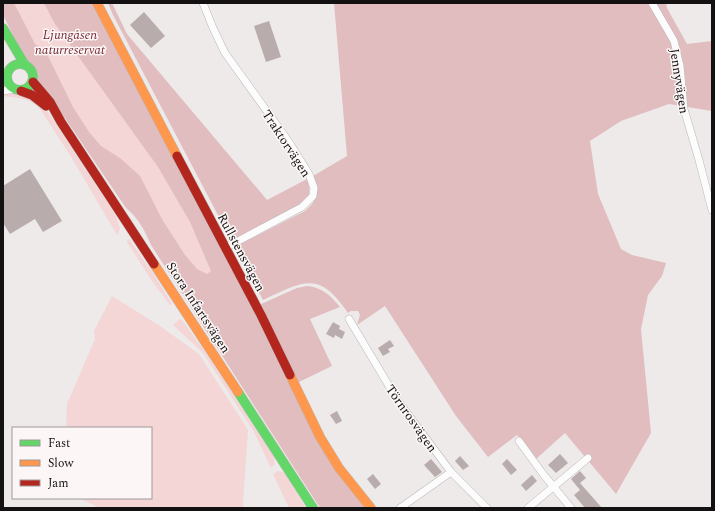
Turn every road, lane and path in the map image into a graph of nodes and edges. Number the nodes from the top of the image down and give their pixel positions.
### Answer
1 (97, 3) edge
2 (203, 3) edge
3 (652, 3) edge
4 (3, 28) edge
5 (25, 65) junction
6 (7, 73) edge
7 (33, 82) junction
8 (18, 90) junction
9 (3, 91) edge
10 (61, 122) junction
11 (712, 210) edge
12 (225, 248) junction
13 (349, 319) dead end
14 (519, 441) dead end
15 (588, 458) dead end
16 (451, 472) junction
17 (553, 487) junction
18 (313, 508) edge
19 (371, 508) edge
20 (400, 508) edge
21 (487, 508) edge
22 (528, 508) edge
23 (571, 508) edge

1 - 12 main road, Rullstensvägen
2 - 12 street, Traktorvägen
3 - 11 street, Jennyvägen
4 - 5 main road
4 - 6 main road
5 - 6 main road
5 - 7 main road
6 - 8 main road
7 - 8 main road
7 - 10 main road, Stora Infartsvägen
8 - 9 street
8 - 10 main road, Stora Infartsvägen
10 - 18 main road, Stora Infartsvägen
12 - 19 main road, Rullstensvägen
13 - 16 street, Törnrosvägen
14 - 17 street
15 - 17 street
16 - 20 street
16 - 21 street, Törnrosvägen
17 - 22 street
17 - 23 street

